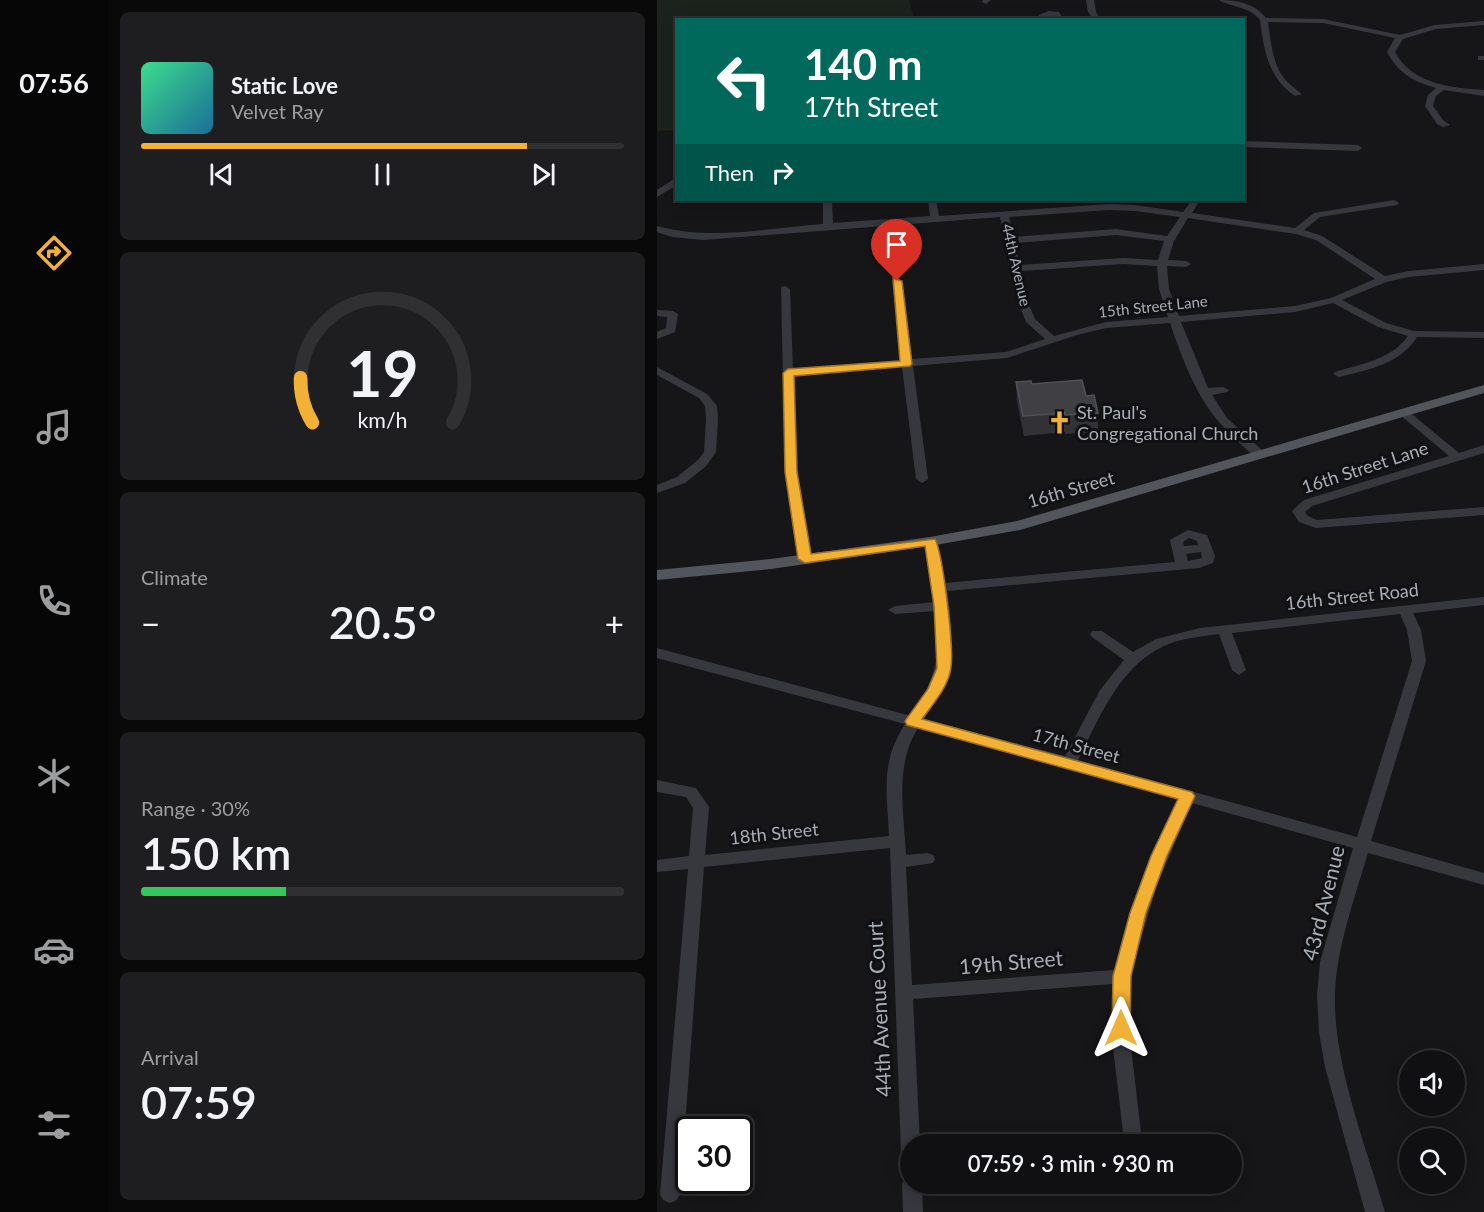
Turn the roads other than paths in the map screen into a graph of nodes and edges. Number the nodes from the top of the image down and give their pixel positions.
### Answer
1 (1090, 0) edge
2 (1223, 0) edge
3 (1096, 18) edge
4 (1264, 20) junction
5 (1484, 23) edge
6 (1399, 37) junction
7 (1441, 88) junction
8 (1484, 93) edge
9 (1298, 94) dead end
10 (1446, 125) dead end
11 (1245, 144) edge
12 (1358, 148) dead end
13 (675, 181) edge
14 (657, 194) edge
15 (827, 201) edge
16 (932, 201) edge
17 (1024, 201) edge
18 (1195, 201) edge
19 (1393, 203) dead end
20 (1028, 212) junction
21 (1004, 214) junction
22 (1187, 214) junction
23 (935, 218) junction
24 (828, 226) junction
25 (657, 229) edge
26 (1297, 231) junction
27 (1169, 239) junction
28 (1011, 240) junction
29 (1161, 262) junction
30 (1187, 264) dead end
31 (1484, 267) edge
32 (1016, 268) junction
33 (1383, 279) junction
34 (897, 281) dead end
35 (785, 289) dead end
36 (1334, 300) junction
37 (657, 313) edge
38 (1175, 319) junction
39 (1414, 334) junction
40 (1484, 334) edge
41 (657, 336) edge
42 (1053, 340) junction
43 (906, 364) junction
44 (657, 369) edge
45 (788, 373) junction
46 (1339, 374) dead end
47 (1484, 389) edge
48 (1223, 390) dead end
49 (1206, 392) junction
50 (1404, 413) junction
51 (1484, 449) edge
52 (1260, 455) junction
53 (1457, 457) junction
54 (922, 479) dead end
55 (657, 489) edge
56 (1484, 511) edge
57 (931, 542) junction
58 (805, 559) junction
59 (1182, 566) junction
60 (657, 575) edge
61 (938, 588) junction
62 (1484, 602) edge
63 (941, 606) junction
64 (895, 610) dead end
65 (1405, 610) junction
66 (1224, 629) junction
67 (1097, 634) dead end
68 (657, 653) edge
69 (1131, 658) junction
70 (1239, 670) dead end
71 (913, 721) junction
72 (1069, 763) junction
73 (657, 786) edge
74 (1187, 796) junction
75 (895, 841) junction
76 (1362, 844) junction
77 (927, 859) dead end
78 (698, 862) junction
79 (897, 862) junction
80 (657, 866) edge
81 (1484, 879) edge
82 (1122, 976) junction
83 (903, 993) junction
84 (910, 1134) edge
85 (1133, 1134) edge
86 (670, 1194) dead end
87 (912, 1194) edge
88 (913, 1212) edge
89 (1375, 1212) edge

1 - 3 street
2 - 4 street
4 - 6 street
4 - 9 street
5 - 6 street
6 - 7 street
7 - 8 street
7 - 10 street
11 - 12 street
13 - 14 street
15 - 24 street
16 - 23 street
17 - 20 street
18 - 22 street
19 - 26 street
20 - 21 street
20 - 22 street
21 - 23 street
21 - 28 street, 44th Avenue
22 - 26 street
22 - 27 street
23 - 24 street
24 - 25 street
26 - 33 street
27 - 28 street
27 - 29 street
28 - 32 street, 44th Avenue
29 - 30 street
29 - 32 street
29 - 38 street
31 - 33 street, 15th Street Lane
32 - 42 street, 44th Avenue
33 - 36 street, 15th Street Lane
34 - 43 street
35 - 45 street
36 - 38 street, 15th Street Lane
36 - 39 street
37 - 41 street
38 - 42 street, 15th Street Lane
38 - 49 street
39 - 40 street
39 - 46 street
42 - 43 street, 15th Street Lane
43 - 45 street, 15th Street Lane
43 - 54 street
44 - 55 street
45 - 58 street
47 - 50 main road, 16th Street
48 - 49 street
49 - 52 street
50 - 52 main road, 16th Street
50 - 53 street, 16th Street Lane
51 - 53 street, 16th Street Lane
52 - 57 main road, 16th Street
53 - 56 street, 16th Street Lane
57 - 58 main road, 16th Street
57 - 61 street, 44th Avenue Court
58 - 60 main road, 16th Street
59 - 59 street
59 - 61 street
61 - 63 street, 44th Avenue Court
62 - 65 street, 16th Street Road
63 - 64 street
63 - 71 street, 44th Avenue Court
65 - 66 street, 16th Street Road
65 - 76 street, 43rd Avenue
66 - 69 street, 16th Street Road
66 - 70 street
67 - 69 street
68 - 71 street, 17th Street
69 - 72 street, 16th Street Road
71 - 72 street, 17th Street
71 - 75 street, 44th Avenue Court
72 - 74 street, 17th Street
73 - 78 street
74 - 76 street, 17th Street
74 - 82 street
75 - 78 street, 18th Street
75 - 79 street, 44th Avenue Court
76 - 81 street, 17th Street
76 - 89 street, 43rd Avenue
77 - 79 street
78 - 80 street, 18th Street
78 - 86 street
79 - 83 street, 44th Avenue Court
82 - 83 street, 19th Street
82 - 85 street
83 - 84 street, 44th Avenue Court
87 - 88 street

